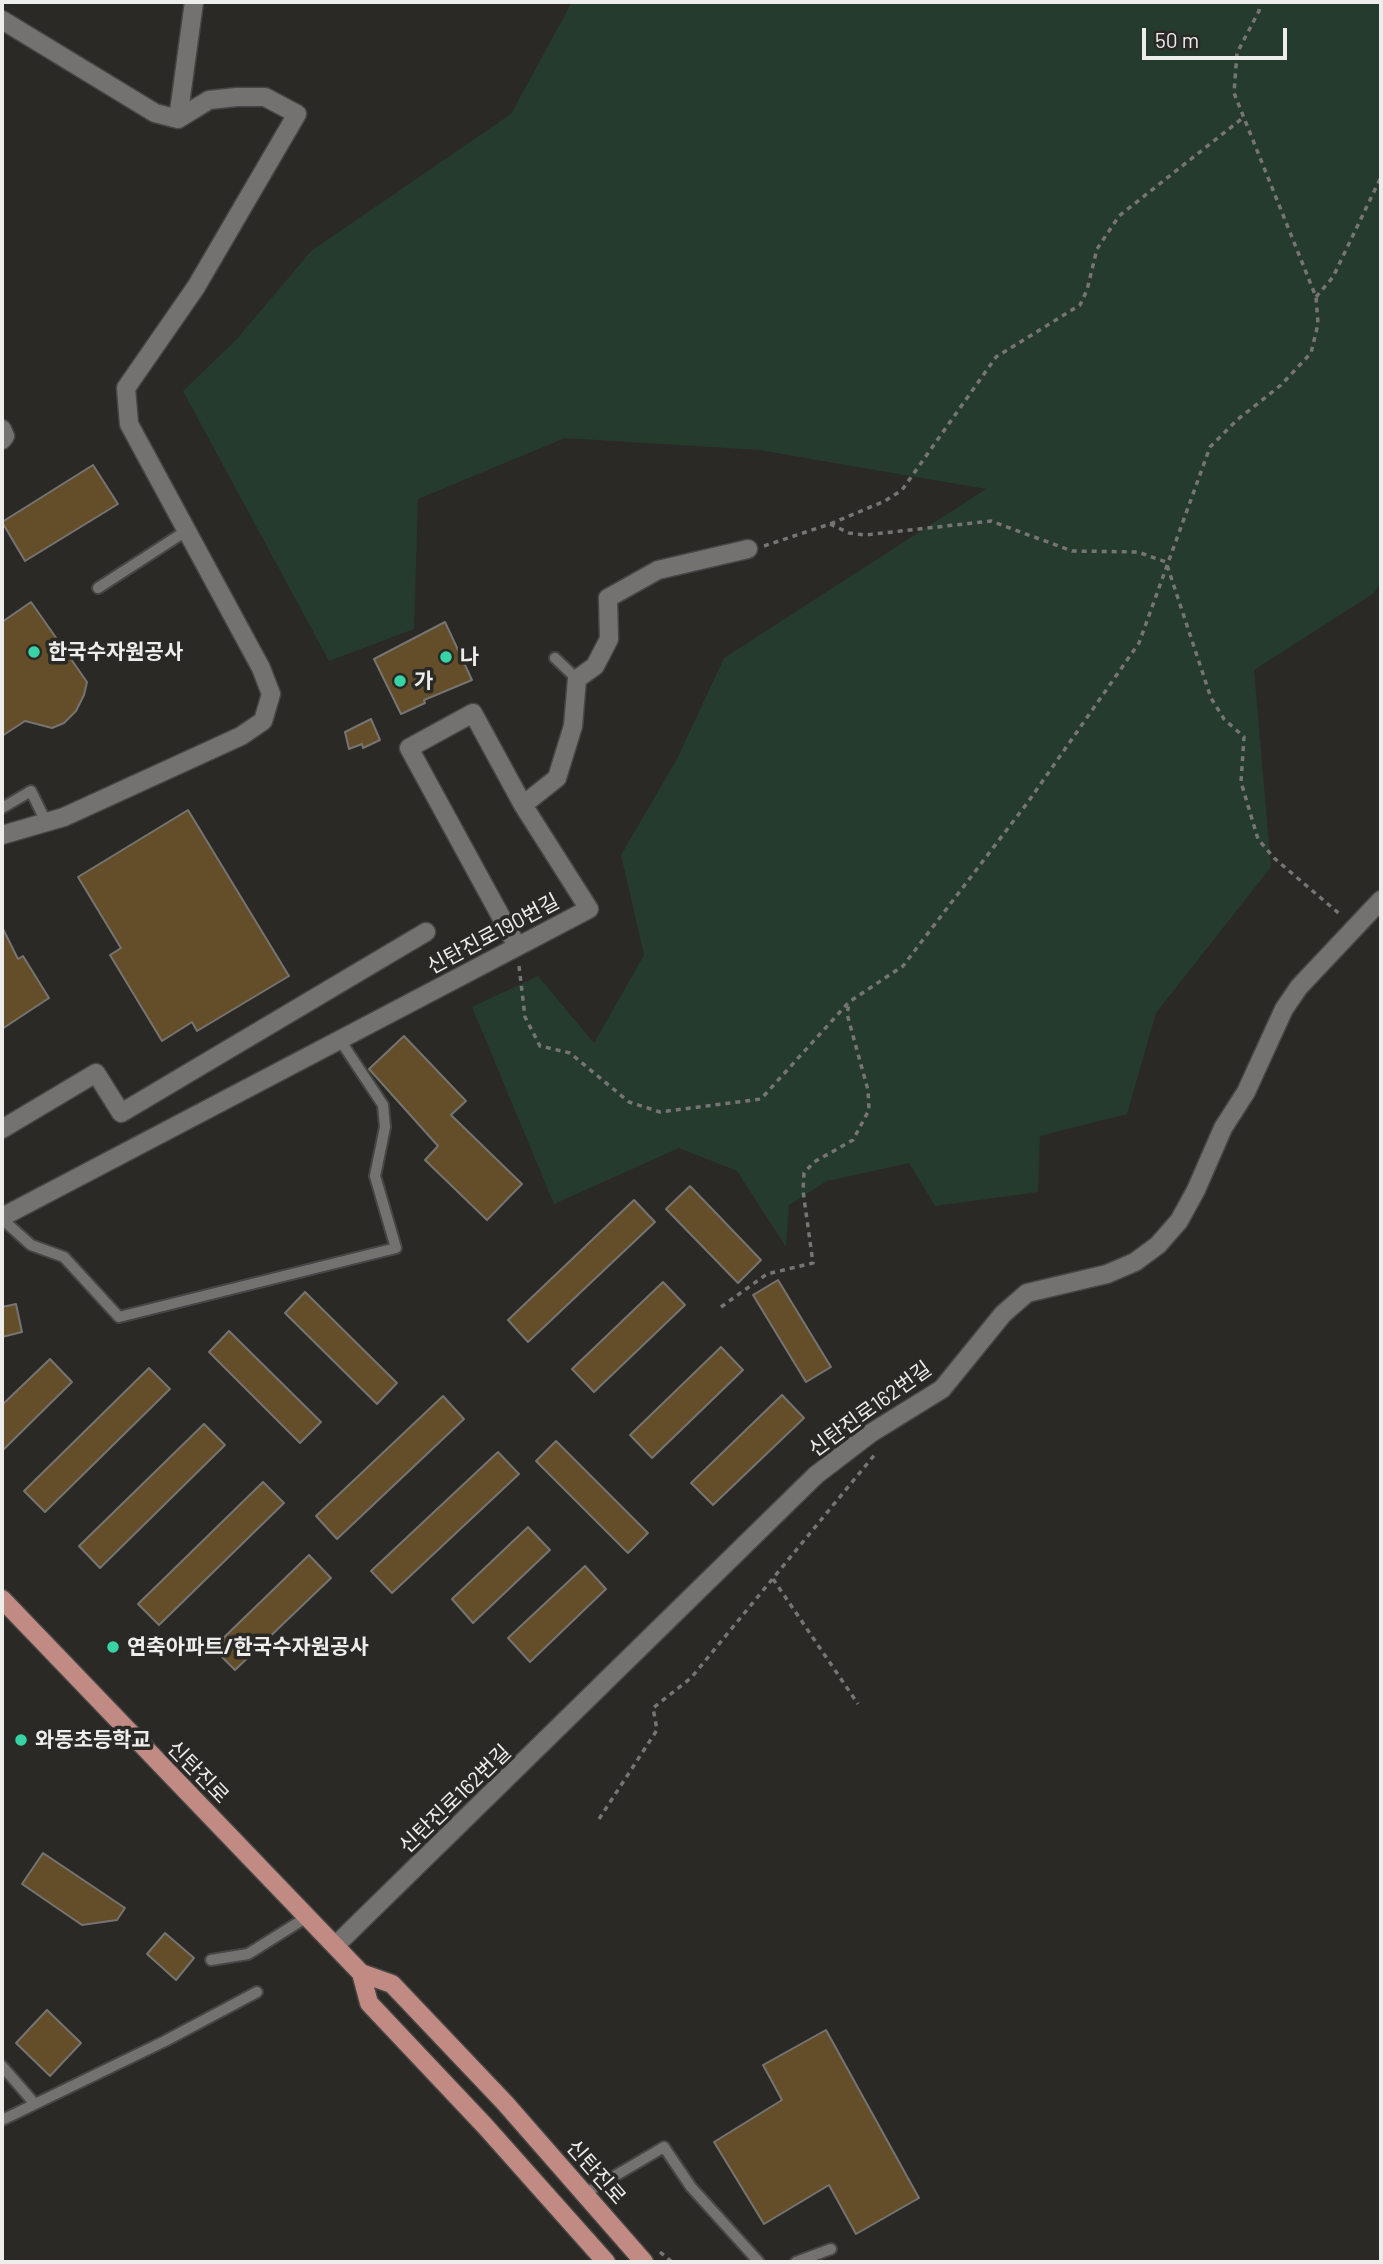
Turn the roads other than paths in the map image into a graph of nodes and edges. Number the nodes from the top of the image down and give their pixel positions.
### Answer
1 (194, 2) edge
2 (2, 20) edge
3 (178, 119) junction
4 (2, 429) edge
5 (2, 440) edge
6 (186, 531) junction
7 (748, 549) road end
8 (98, 588) dead end
9 (555, 658) dead end
10 (577, 679) junction
11 (523, 806) junction
12 (2, 808) edge
13 (46, 822) junction
14 (2, 835) edge
15 (1381, 900) edge
16 (426, 932) dead end
17 (517, 946) junction
18 (340, 1040) junction
19 (2, 1129) edge
20 (2, 1218) edge
21 (2, 1602) edge
22 (307, 1917) junction
23 (335, 1946) junction
24 (211, 1960) dead end
25 (360, 1973) junction
26 (257, 1992) dead end
27 (2, 2066) edge
28 (35, 2104) junction
29 (2, 2120) edge
30 (584, 2194) junction
31 (831, 2249) dead end
32 (606, 2262) edge
33 (644, 2262) edge
34 (760, 2262) edge
35 (796, 2262) edge

1 - 3 street
2 - 3 street
3 - 6 street
4 - 5 street
6 - 8 lane
6 - 13 street
7 - 10 street
9 - 10 lane
10 - 11 street
11 - 17 street, 신탄진로190번길
11 - 17 street
12 - 13 lane
13 - 14 street
15 - 23 street, 신탄진로162번길
16 - 19 street
17 - 18 street, 신탄진로190번길
18 - 20 street, 신탄진로190번길
18 - 20 lane
21 - 22 main road, 신탄진로
22 - 23 main road, 신탄진로
22 - 24 lane
23 - 25 main road, 신탄진로
25 - 30 main road, 신탄진로
25 - 32 main road, 신탄진로
26 - 28 lane
27 - 28 lane
28 - 29 lane
30 - 33 main road, 신탄진로
30 - 34 lane
31 - 35 lane

